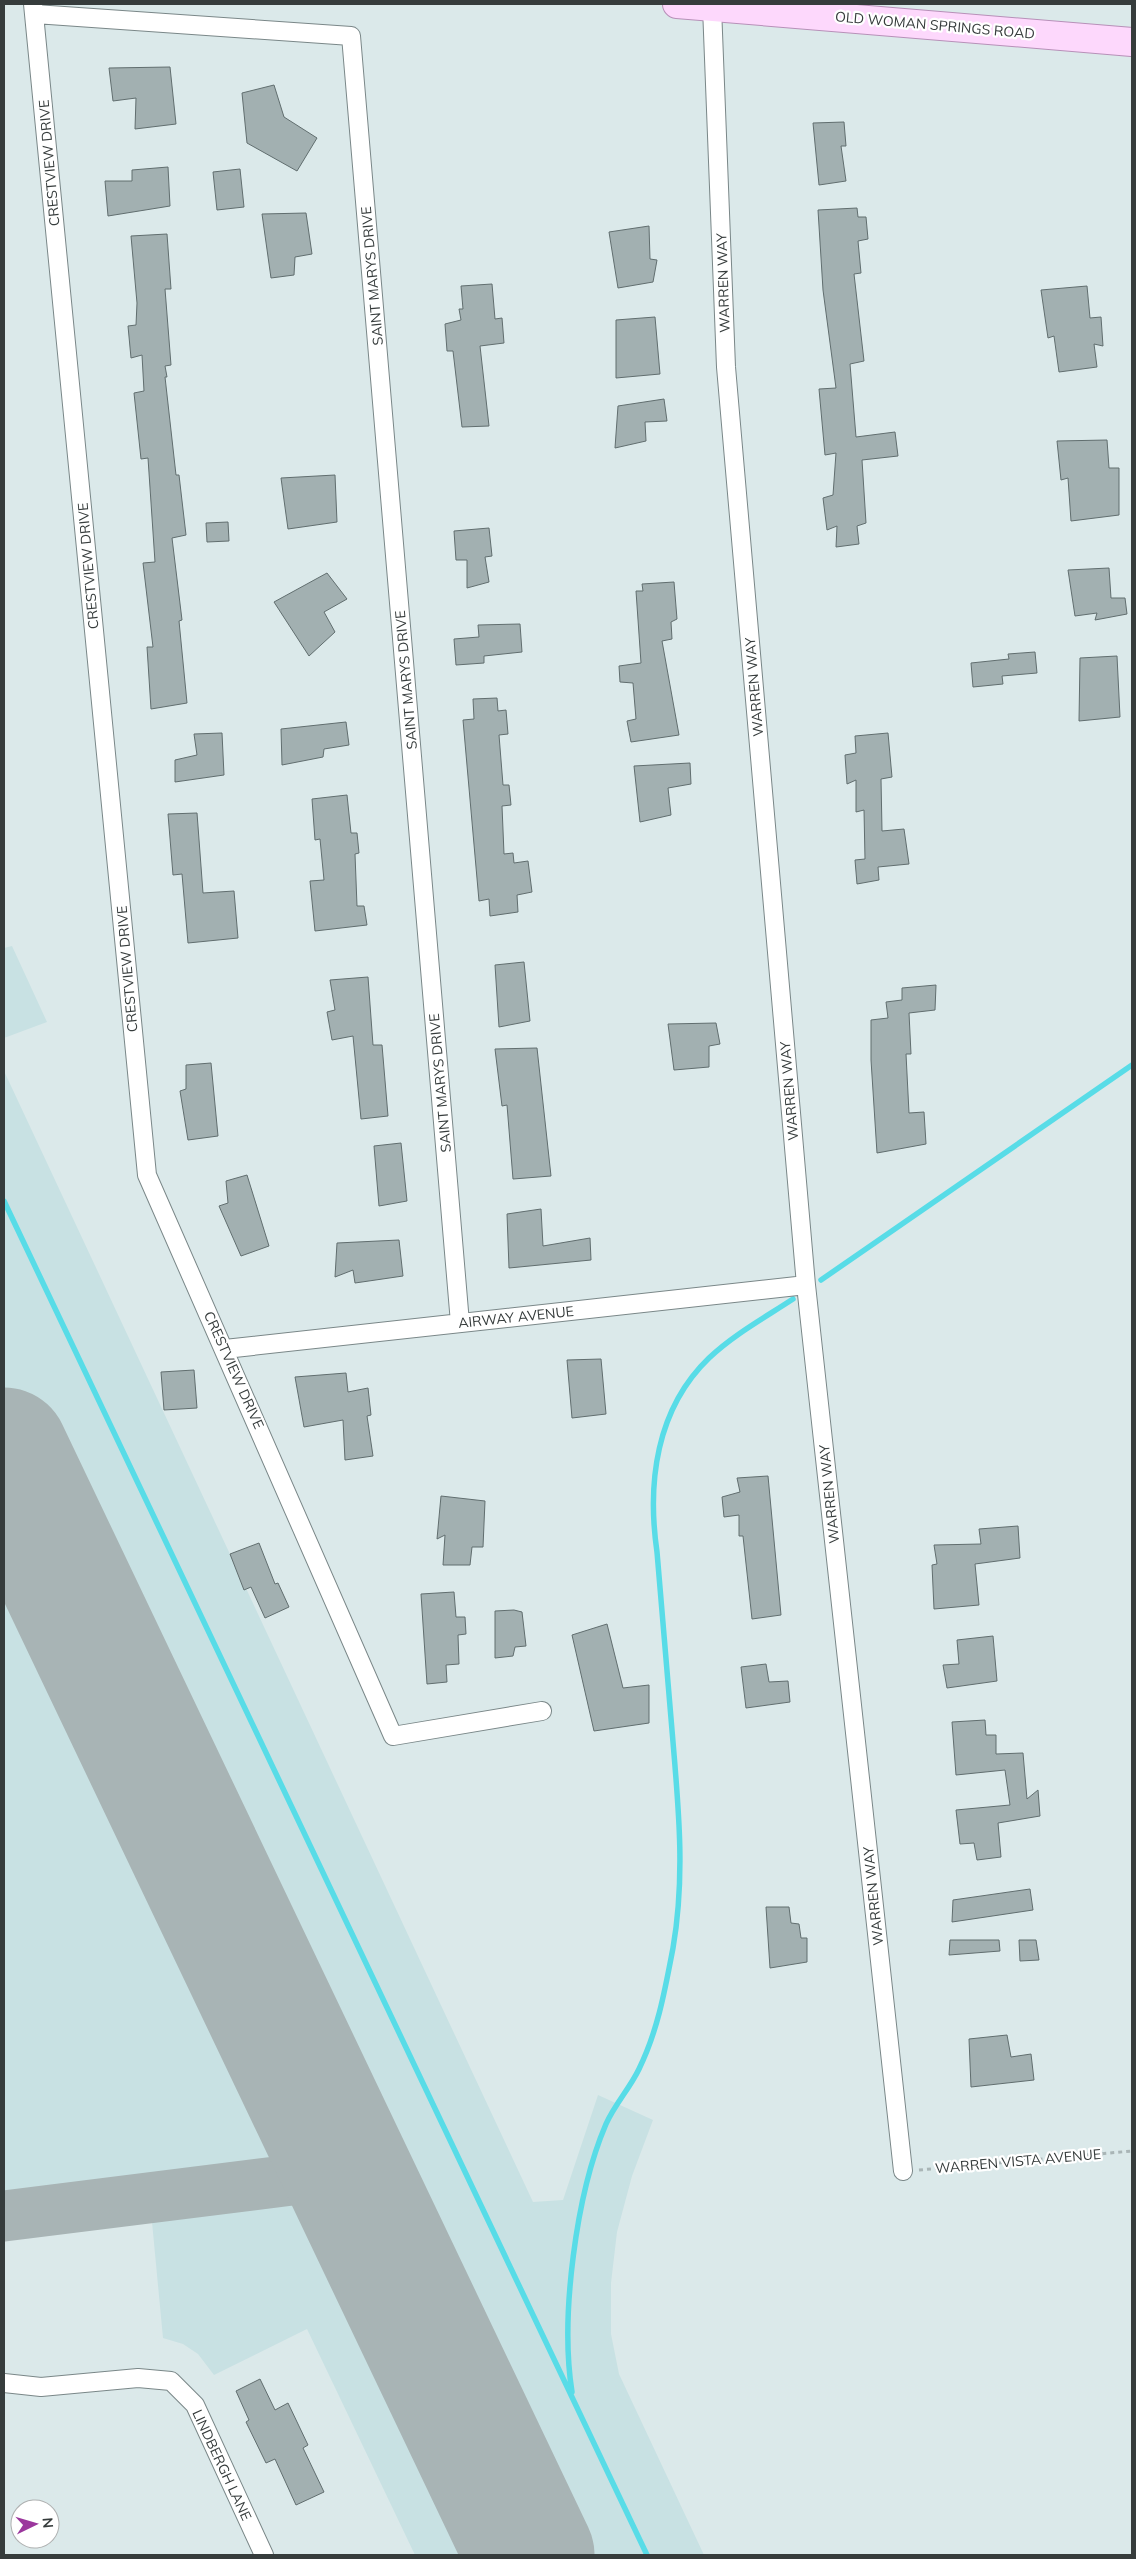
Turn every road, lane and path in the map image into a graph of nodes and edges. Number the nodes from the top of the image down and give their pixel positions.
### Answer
1 (677, 4) edge
2 (712, 7) junction
3 (34, 9) edge
4 (1132, 42) edge
5 (806, 1285) junction
6 (460, 1323) junction
7 (225, 1349) junction
8 (542, 1711) dead end
9 (1132, 2151) edge
10 (903, 2171) joint
11 (4, 2384) edge
12 (264, 2555) edge

1 - 2 main road, OLD WOMAN SPRINGS ROAD
2 - 4 main road, OLD WOMAN SPRINGS ROAD
2 - 5 street, WARREN WAY
3 - 6 street, SAINT MARYS DRIVE
3 - 7 street, CRESTVIEW DRIVE
5 - 6 street, AIRWAY AVENUE
5 - 10 street, WARREN WAY
6 - 7 street, AIRWAY AVENUE
7 - 8 street, CRESTVIEW DRIVE
9 - 10 path, WARREN VISTA AVENUE
11 - 12 street, LINDBERGH LANE

